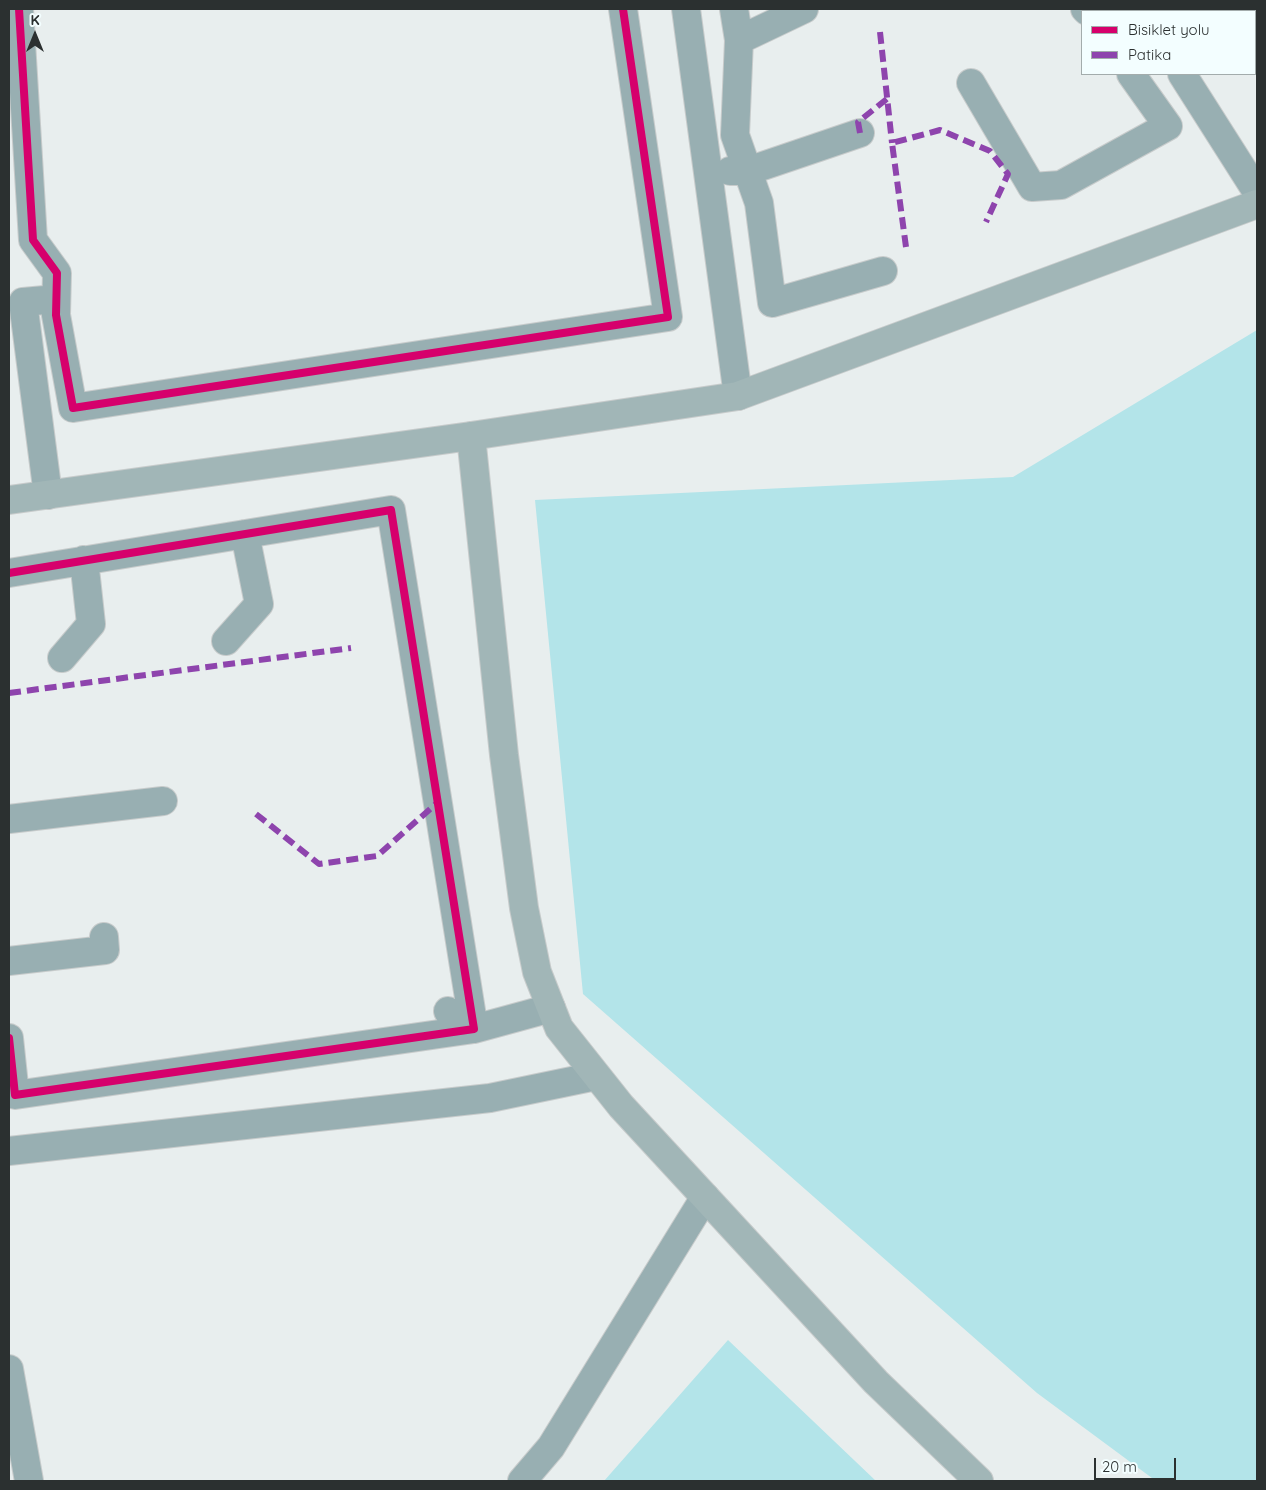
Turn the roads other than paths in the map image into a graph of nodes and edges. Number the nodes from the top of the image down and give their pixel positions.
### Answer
1 (19, 9) edge
2 (623, 9) edge
3 (686, 9) edge
4 (734, 9) edge
5 (804, 9) edge
6 (739, 40) junction
7 (1132, 75) edge
8 (1183, 75) edge
9 (971, 83) dead end
10 (860, 133) dead end
11 (748, 171) junction
12 (708, 172) junction
13 (1257, 192) edge
14 (1257, 204) edge
15 (883, 271) dead end
16 (56, 299) junction
17 (738, 396) junction
18 (471, 436) junction
19 (48, 495) junction
20 (9, 500) edge
21 (245, 534) junction
22 (84, 560) junction
23 (9, 573) edge
24 (388, 611) dead end
25 (410, 631) junction
26 (226, 641) dead end
27 (62, 658) dead end
28 (164, 801) dead end
29 (9, 819) edge
30 (104, 937) dead end
31 (9, 960) edge
32 (551, 1008) junction
33 (448, 1011) dead end
34 (474, 1029) junction
35 (9, 1038) edge
36 (596, 1076) junction
37 (9, 1151) edge
38 (705, 1197) junction
39 (9, 1369) edge
40 (29, 1481) edge
41 (522, 1481) edge
42 (979, 1481) edge

1 - 16 street
2 - 16 street
3 - 12 street
4 - 6 street
5 - 6 street
6 - 11 street
7 - 9 street
8 - 13 street
10 - 11 street
11 - 12 street
11 - 15 street
12 - 17 street
14 - 17 street
16 - 19 street
17 - 18 street
18 - 19 street
18 - 32 street
19 - 20 street
21 - 22 street
21 - 25 street
21 - 26 street
22 - 23 street
22 - 27 street
24 - 25 street
25 - 34 street
28 - 29 street
30 - 31 street
32 - 34 street
32 - 36 street
33 - 34 street
34 - 35 street
36 - 37 street
36 - 38 street
38 - 41 street
38 - 42 street
39 - 40 street

